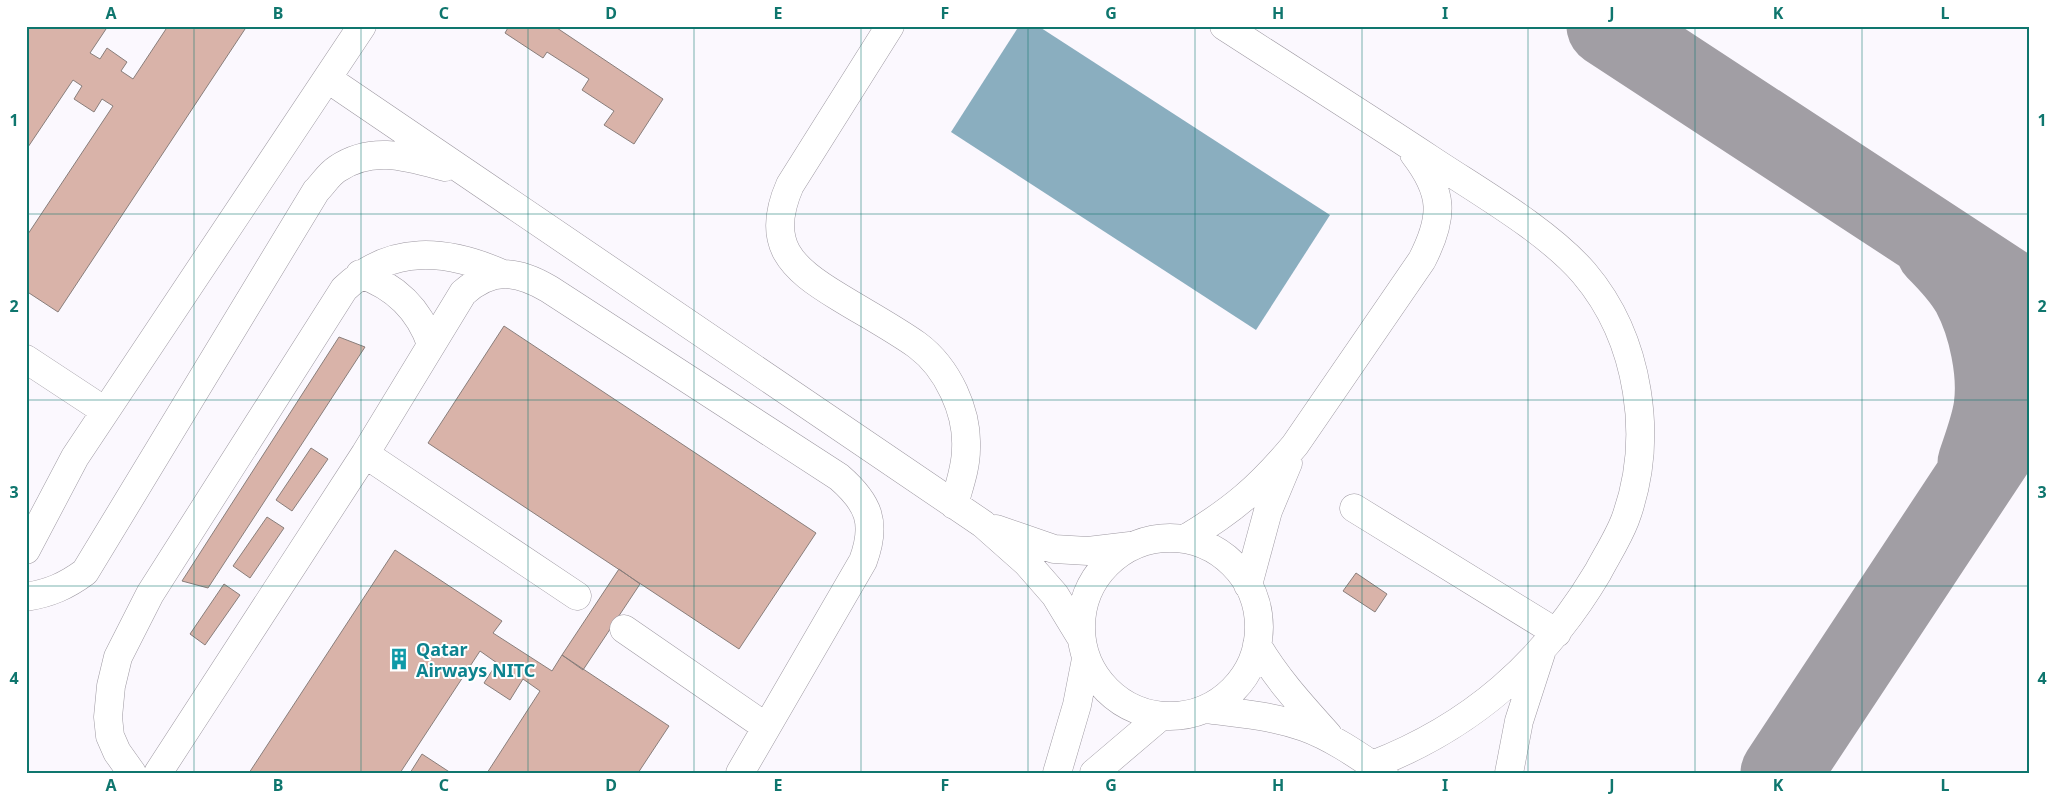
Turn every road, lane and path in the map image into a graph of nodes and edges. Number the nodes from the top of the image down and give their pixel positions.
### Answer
1 (362, 26) edge
2 (890, 26) edge
3 (1224, 26) edge
4 (328, 79) junction
5 (1402, 140) junction
6 (466, 173) junction
7 (360, 274) junction
8 (503, 274) junction
9 (431, 344) junction
10 (26, 359) edge
11 (105, 411) junction
12 (1295, 445) junction
13 (365, 454) junction
14 (954, 505) junction
15 (1354, 508) dead end
16 (983, 524) junction
17 (1185, 539) junction
18 (1133, 545) junction
19 (26, 550) edge
20 (1248, 585) junction
21 (577, 596) dead end
22 (26, 597) edge
23 (624, 629) dead end
24 (1550, 641) junction
25 (1257, 645) junction
26 (1083, 647) junction
27 (1206, 709) junction
28 (1161, 716) junction
29 (766, 727) junction
30 (1334, 741) junction
31 (1378, 769) edge
32 (132, 773) edge
33 (158, 773) edge
34 (740, 773) edge
35 (1057, 773) edge
36 (1094, 773) edge
37 (1509, 773) edge

1 - 4 lane
2 - 14 lane
3 - 5 lane
4 - 6 lane
4 - 11 lane
5 - 12 lane
5 - 24 lane
6 - 14 lane
6 - 22 lane
7 - 8 lane
7 - 9 lane
7 - 32 lane
8 - 9 lane
8 - 29 lane
9 - 13 lane
10 - 11 lane
11 - 19 lane
12 - 17 lane
12 - 20 lane
13 - 21 lane
13 - 33 lane
14 - 16 lane
15 - 24 lane
16 - 18 lane
16 - 26 lane
17 - 18 lane
17 - 20 lane
18 - 26 lane
20 - 25 lane
23 - 29 lane
24 - 31 lane
24 - 37 lane
25 - 27 lane
25 - 30 lane
26 - 28 lane
26 - 35 lane
27 - 28 lane
27 - 30 lane
28 - 36 lane
29 - 34 lane
30 - 31 lane

